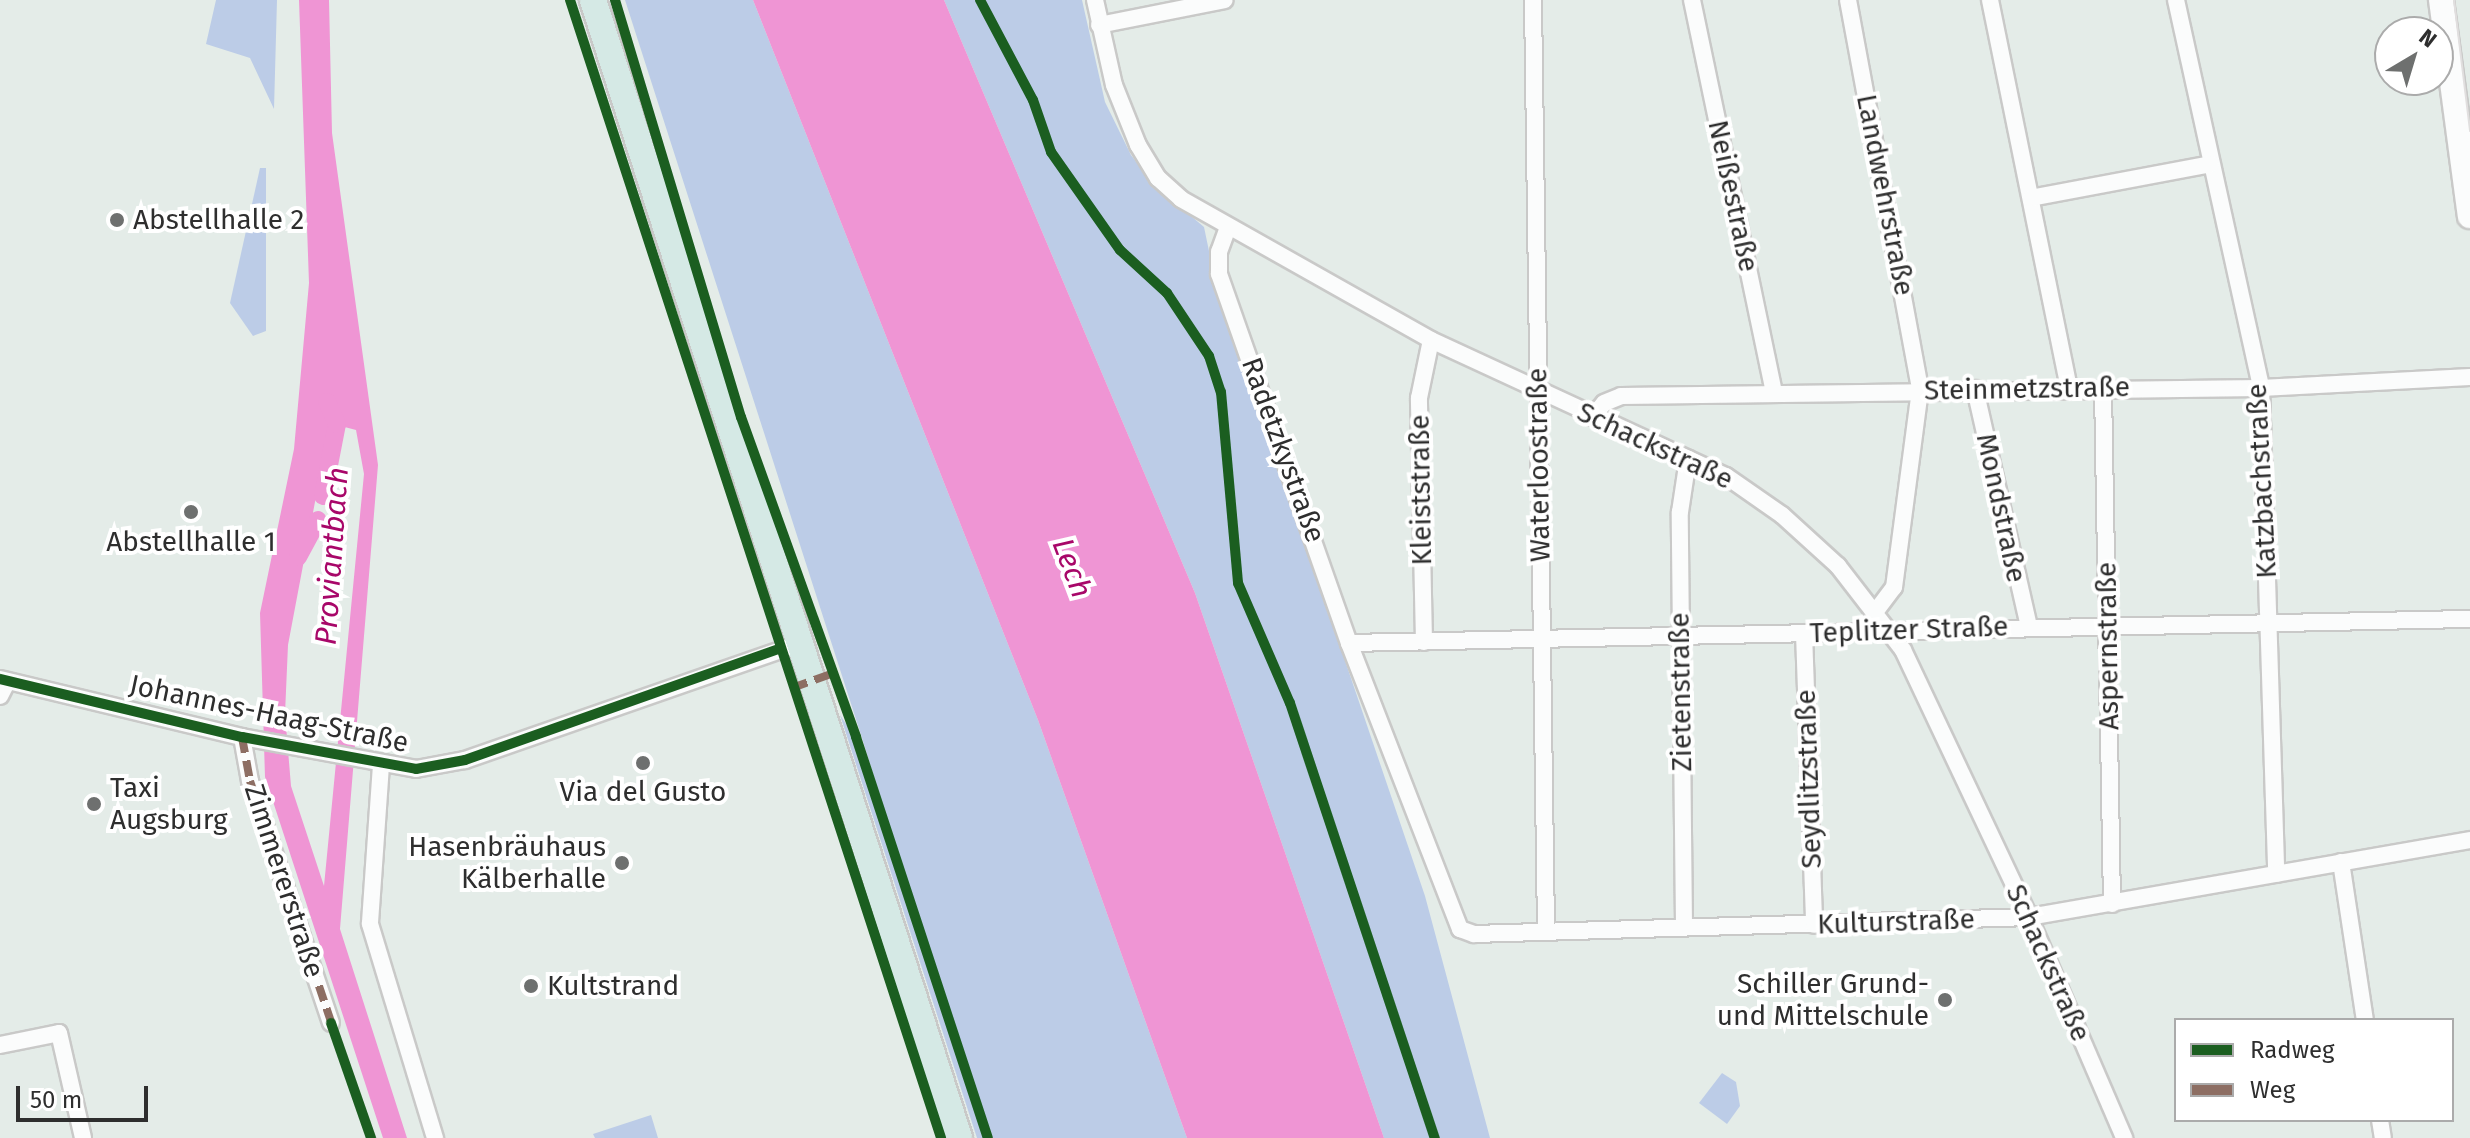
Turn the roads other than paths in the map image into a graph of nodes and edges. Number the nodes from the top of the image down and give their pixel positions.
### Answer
1 (593, 0) edge
2 (1095, 0) edge
3 (1225, 0) edge
4 (1533, 0) edge
5 (1692, 0) edge
6 (1848, 0) edge
7 (1990, 0) edge
8 (2176, 0) edge
9 (2441, 0) edge
10 (1099, 25) junction
11 (2211, 164) junction
12 (2031, 198) junction
13 (2470, 216) edge
14 (1227, 230) junction
15 (1431, 340) junction
16 (2470, 377) edge
17 (2069, 387) junction
18 (2103, 388) junction
19 (2261, 388) junction
20 (1975, 389) junction
21 (1920, 390) junction
22 (1774, 391) junction
23 (1538, 392) junction
24 (1592, 417) junction
25 (1688, 459) junction
26 (1876, 611) junction
27 (2470, 619) edge
28 (2269, 624) junction
29 (2029, 626) junction
30 (2107, 627) junction
31 (1891, 632) junction
32 (1804, 633) junction
33 (1680, 637) junction
34 (1541, 640) junction
35 (1424, 642) junction
36 (1349, 643) junction
37 (798, 644) junction
38 (2, 686) edge
39 (249, 738) junction
40 (381, 765) junction
41 (2470, 840) edge
42 (2341, 862) junction
43 (2276, 874) junction
44 (2112, 904) junction
45 (2029, 917) junction
46 (1684, 925) junction
47 (1814, 925) junction
48 (1460, 929) joint
49 (1546, 930) junction
50 (2365, 1018) edge
51 (331, 1023) dead end
52 (0, 1045) edge
53 (83, 1138) edge
54 (435, 1138) edge
55 (959, 1138) edge
56 (2124, 1138) edge

1 - 37 main road
2 - 10 street
3 - 10 street
4 - 23 street, Waterloostraße
5 - 22 street, Neißestraße
6 - 21 street, Landwehrstraße
7 - 12 street
8 - 11 street, Katzbachstraße
9 - 13 street
10 - 14 street
11 - 12 street
11 - 19 street, Katzbachstraße
12 - 17 street
14 - 15 street, Schackstraße
14 - 36 street, Radetzkystraße
15 - 23 street, Schackstraße
15 - 35 street, Kleiststraße
16 - 19 street, Steinmetzstraße
17 - 18 street, Steinmetzstraße
17 - 20 street, Steinmetzstraße
18 - 19 street, Steinmetzstraße
18 - 30 street, Aspernstraße
19 - 28 street, Katzbachstraße
20 - 21 street, Steinmetzstraße
20 - 29 street, Mondstraße
21 - 22 street, Steinmetzstraße
21 - 26 street, Landwehrstraße
22 - 24 street, Steinmetzstraße
23 - 24 street, Schackstraße
23 - 34 street, Waterloostraße
24 - 25 street, Schackstraße
25 - 26 street, Schackstraße
25 - 33 street, Zietenstraße
26 - 31 street, Schackstraße
27 - 28 street, Teplitzer Straße
28 - 30 street, Teplitzer Straße
28 - 43 street, Katzbachstraße
29 - 30 street, Teplitzer Straße
29 - 31 street, Teplitzer Straße
30 - 44 street, Aspernstraße
31 - 32 street, Teplitzer Straße
31 - 45 street, Schackstraße
32 - 33 street, Teplitzer Straße
32 - 47 street, Seydlitzstraße
33 - 34 street, Teplitzer Straße
33 - 46 street, Zietenstraße
34 - 35 street, Teplitzer Straße
34 - 49 street, Waterloostraße
35 - 36 street, Teplitzer Straße
36 - 48 street, Radetzkystraße
37 - 40 street, Johannes-Haag-Straße
37 - 55 main road
38 - 39 street, Johannes-Haag-Straße
39 - 40 street, Johannes-Haag-Straße
39 - 51 street, Zimmererstraße
40 - 54 street
41 - 42 street, Kulturstraße
42 - 43 street, Kulturstraße
42 - 50 street
43 - 44 street, Kulturstraße
44 - 45 street, Kulturstraße
45 - 47 street, Kulturstraße
45 - 56 street, Schackstraße
46 - 47 street, Kulturstraße
46 - 49 street, Kulturstraße
48 - 49 street, Kulturstraße
52 - 53 street

